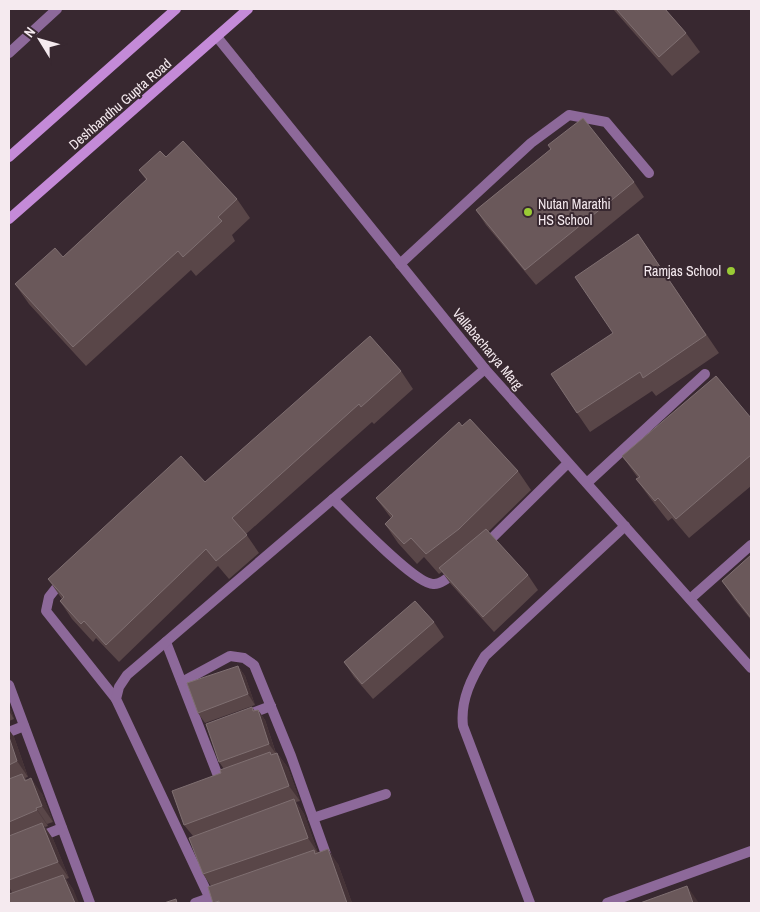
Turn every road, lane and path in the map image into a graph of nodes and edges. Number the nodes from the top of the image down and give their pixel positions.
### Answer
1 (57, 9) edge
2 (176, 9) edge
3 (248, 9) edge
4 (217, 36) junction
5 (9, 53) edge
6 (9, 157) edge
7 (649, 173) dead end
8 (9, 219) edge
9 (400, 264) junction
10 (485, 369) junction
11 (705, 374) dead end
12 (568, 463) junction
13 (587, 484) junction
14 (333, 499) junction
15 (625, 526) junction
16 (751, 545) edge
17 (476, 553) edge
18 (464, 566) edge
19 (72, 569) edge
20 (690, 599) junction
21 (166, 642) junction
22 (751, 668) edge
23 (182, 682) junction
24 (9, 685) edge
25 (116, 699) junction
26 (271, 706) junction
27 (236, 719) edge
28 (24, 726) junction
29 (9, 732) edge
30 (220, 781) edge
31 (386, 794) dead end
32 (313, 818) junction
33 (62, 828) junction
34 (26, 842) edge
35 (751, 850) edge
36 (310, 863) edge
37 (228, 891) edge
38 (210, 900) edge
39 (90, 903) edge
40 (195, 903) edge
41 (530, 903) edge
42 (607, 903) edge

1 - 5 street
2 - 6 main road
3 - 4 main road, Deshbandhu Gupta Road
4 - 8 main road, Deshbandhu Gupta Road
4 - 9 street, Vallabacharya Marg
7 - 9 street
9 - 10 street, Vallabacharya Marg
10 - 12 street, Vallabacharya Marg
10 - 14 street
11 - 13 street
12 - 13 street, Vallabacharya Marg
12 - 17 street
13 - 15 street, Vallabacharya Marg
14 - 18 street
14 - 21 street
15 - 20 street, Vallabacharya Marg
15 - 41 street
16 - 20 street
19 - 25 street
20 - 22 street, Vallabacharya Marg
21 - 23 street
21 - 25 street
23 - 26 street
23 - 30 street
24 - 28 street
25 - 38 street
26 - 27 street
26 - 32 street
28 - 29 street
28 - 33 street
31 - 32 street
32 - 36 street
33 - 34 street
33 - 39 street
35 - 42 street
37 - 38 street
38 - 40 street

